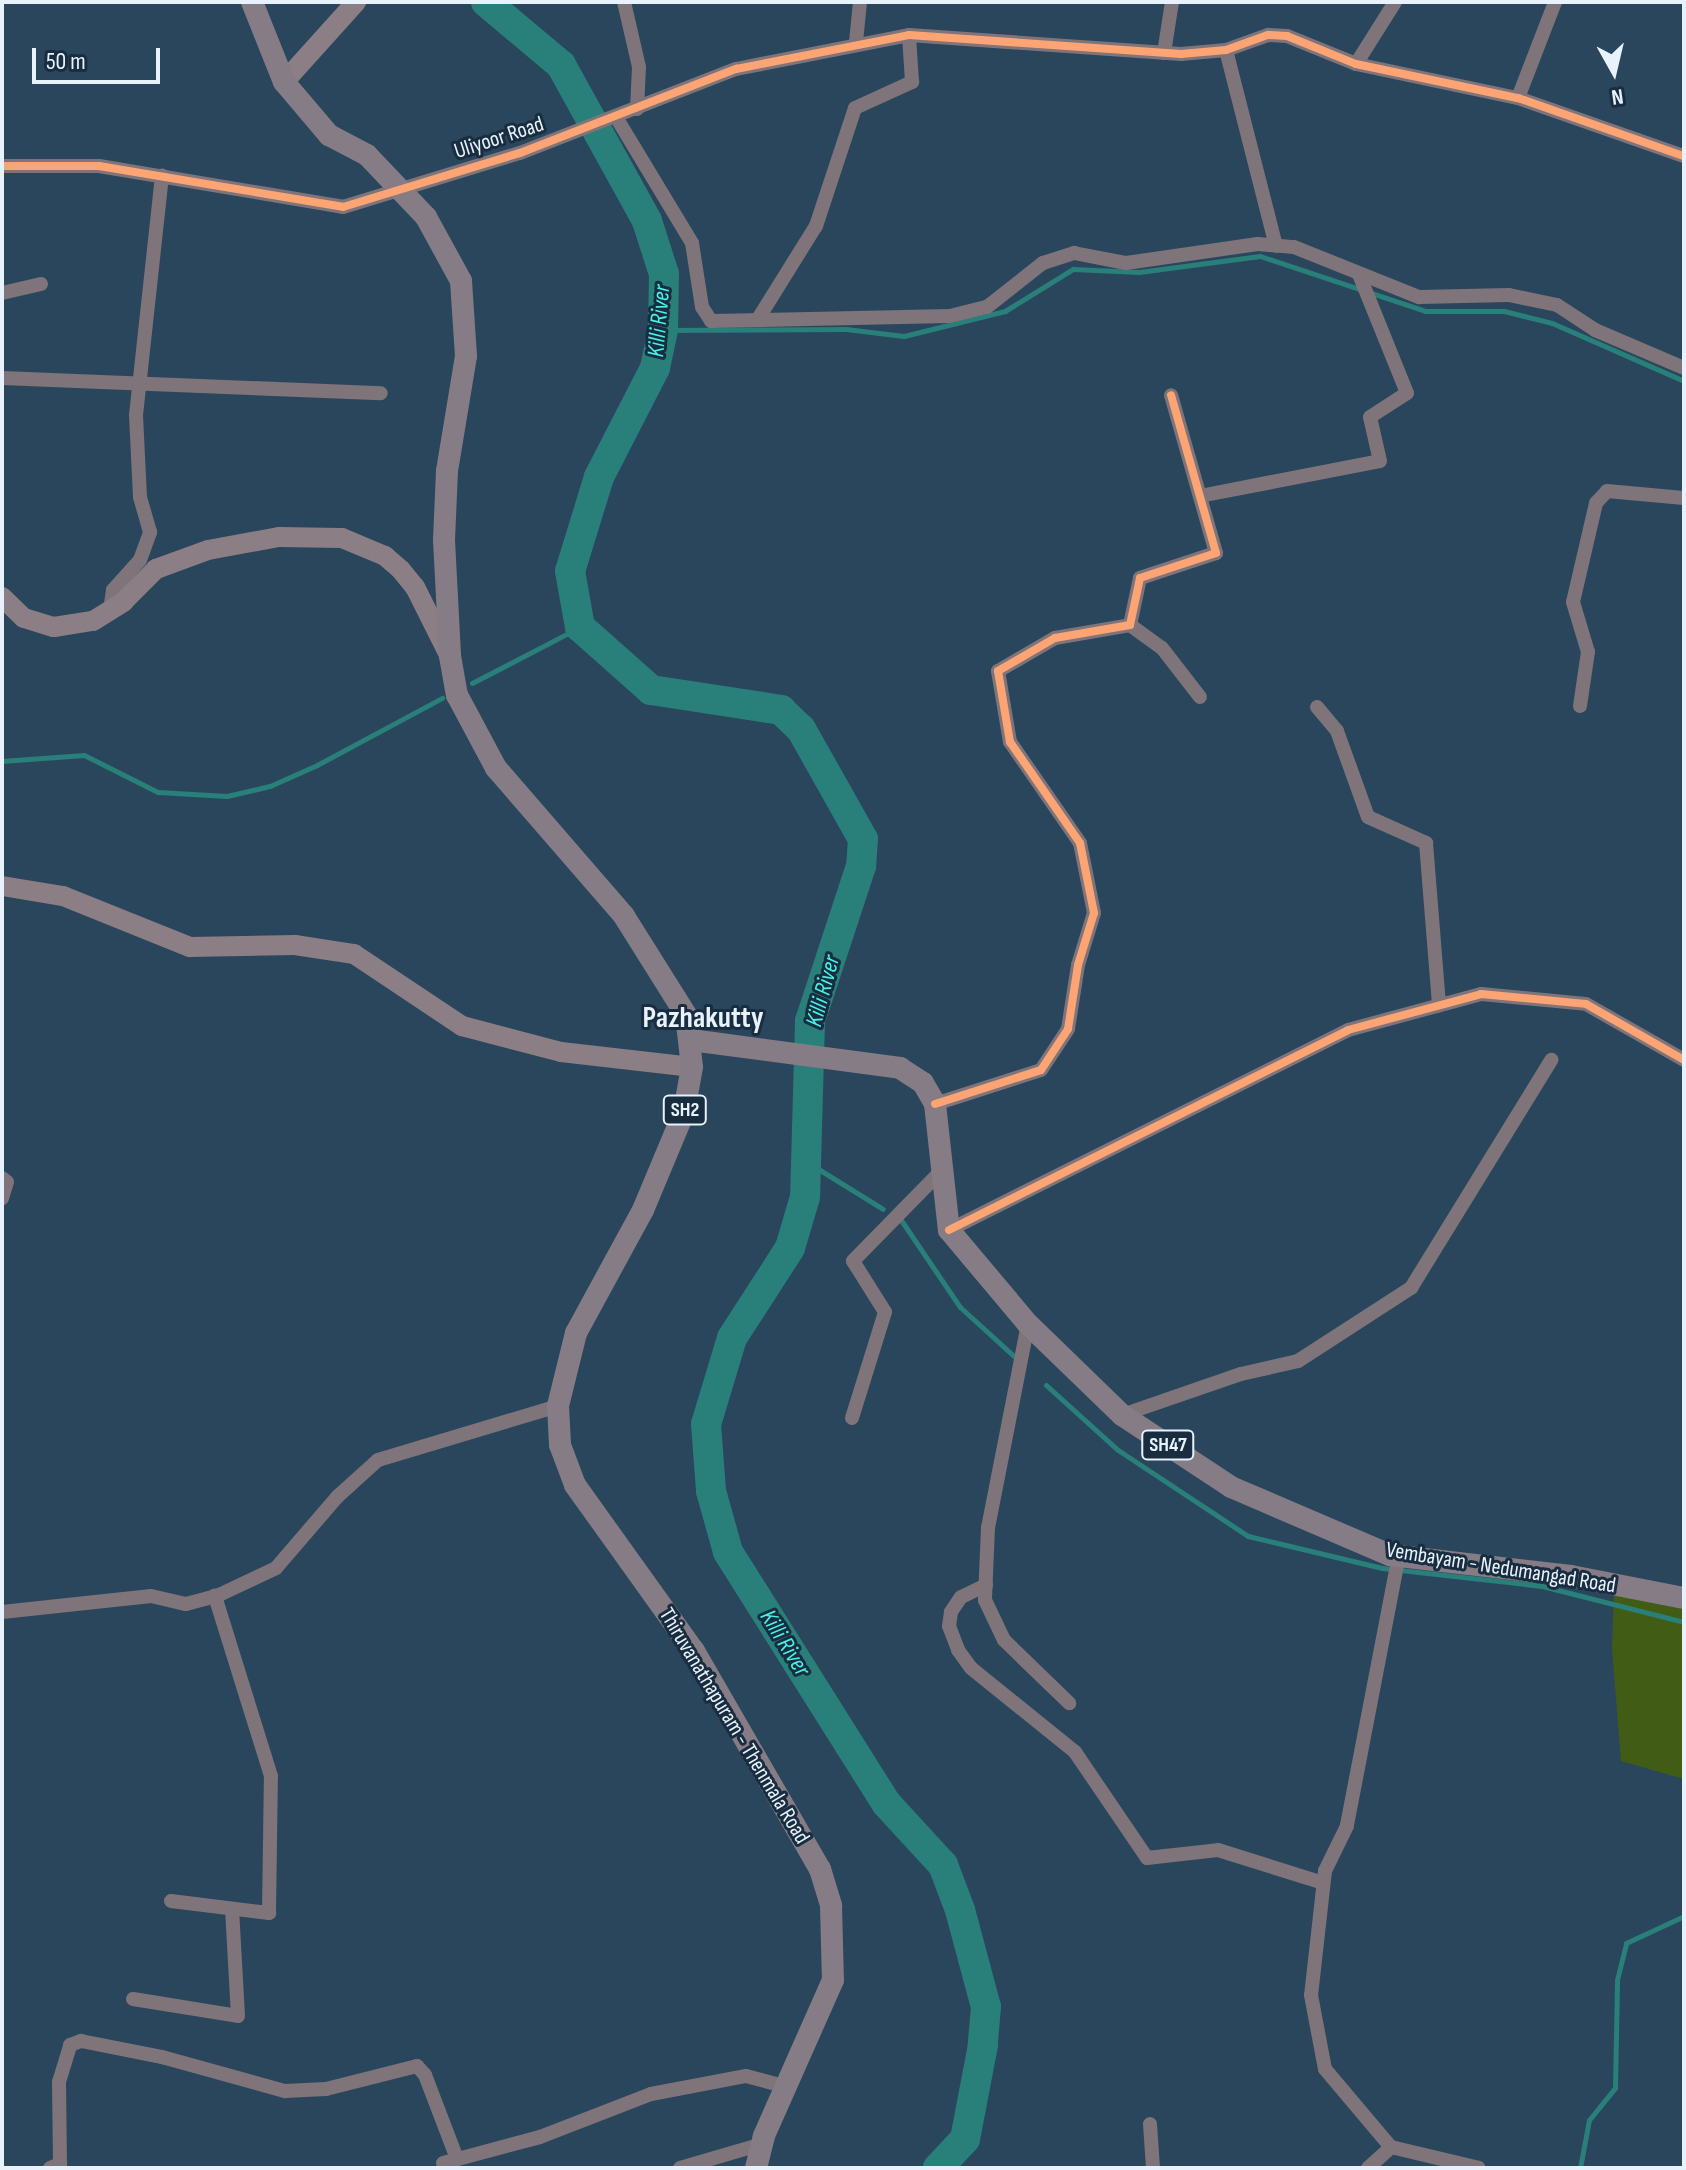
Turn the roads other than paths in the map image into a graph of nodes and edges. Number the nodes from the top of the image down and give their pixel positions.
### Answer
1 (252, 2) edge
2 (356, 2) edge
3 (624, 2) edge
4 (860, 2) edge
5 (1172, 2) edge
6 (1395, 2) edge
7 (1555, 2) edge
8 (909, 35) junction
9 (856, 42) junction
10 (1226, 50) junction
11 (1164, 53) junction
12 (1356, 64) junction
13 (284, 82) junction
14 (1518, 98) junction
15 (637, 109) junction
16 (613, 119) junction
17 (1684, 156) edge
18 (2, 166) edge
19 (162, 175) junction
20 (399, 188) junction
21 (1276, 246) junction
22 (1359, 274) junction
23 (41, 284) dead end
24 (2, 293) edge
25 (758, 319) junction
26 (1684, 368) edge
27 (2, 378) edge
28 (140, 383) junction
29 (381, 393) dead end
30 (1171, 395) dead end
31 (1200, 496) junction
32 (1684, 498) edge
33 (2, 597) edge
34 (110, 611) junction
35 (1130, 625) junction
36 (450, 656) junction
37 (1200, 697) dead end
38 (1580, 706) dead end
39 (1317, 707) dead end
40 (2, 886) edge
41 (1439, 1005) junction
42 (691, 1040) junction
43 (1551, 1060) dead end
44 (1684, 1060) edge
45 (692, 1067) junction
46 (935, 1104) junction
47 (942, 1170) junction
48 (2, 1178) edge
49 (2, 1198) edge
50 (949, 1230) junction
51 (1028, 1324) junction
52 (558, 1406) junction
53 (1122, 1415) junction
54 (852, 1418) dead end
55 (1399, 1555) junction
56 (986, 1585) junction
57 (215, 1596) junction
58 (1684, 1598) edge
59 (2, 1612) edge
60 (1069, 1703) dead end
61 (1323, 1883) junction
62 (171, 1901) dead end
63 (232, 1909) junction
64 (133, 1999) dead end
65 (787, 2087) junction
66 (1150, 2124) dead end
67 (762, 2144) junction
68 (1391, 2147) junction
69 (50, 2168) edge
70 (680, 2168) edge
71 (756, 2168) edge
72 (1153, 2168) edge
73 (1368, 2168) edge
74 (1479, 2168) edge

1 - 13 main road, SH2
2 - 13 main road
3 - 15 street
4 - 9 street
5 - 11 street
6 - 12 street
7 - 14 street
8 - 9 street, Uliyoor Road
8 - 11 street, Uliyoor Road
8 - 25 street
9 - 15 street, Uliyoor Road
10 - 11 street, Uliyoor Road
10 - 12 street, Uliyoor Road
10 - 21 street
12 - 14 street, Uliyoor Road
13 - 20 main road, Thiruvanathapuram - Thenmala Road / SH2
14 - 17 street, Uliyoor Road
15 - 16 street, Uliyoor Road
16 - 20 street, Uliyoor Road
16 - 25 street
18 - 19 street, Uliyoor Road
19 - 20 street, Uliyoor Road
19 - 28 street
20 - 36 main road, Thiruvanathapuram - Thenmala Road / SH2
21 - 22 street
21 - 25 street
22 - 26 street
22 - 31 street
23 - 24 street
27 - 28 street
28 - 29 street
28 - 34 street
30 - 31 street
31 - 35 street
32 - 38 street
33 - 34 main road
34 - 36 main road
35 - 37 street
35 - 46 street
36 - 42 main road, Thiruvanathapuram - Thenmala Road / SH2
39 - 41 street
40 - 45 main road
41 - 44 street
41 - 50 street
42 - 45 main road, Thiruvanathapuram - Thenmala Road / SH2
42 - 46 main road
43 - 53 street
45 - 52 main road, Thiruvanathapuram - Thenmala Road / SH2
46 - 47 main road
47 - 50 main road
47 - 54 street
48 - 49 street
50 - 51 main road, Vembayam - Nedumangad Road / SH47
51 - 53 main road, Vembayam - Nedumangad Road / SH47
51 - 56 street
52 - 57 street
52 - 65 main road, Thiruvanathapuram - Thenmala Road / SH2
53 - 55 main road, Vembayam - Nedumangad Road / SH47
55 - 58 main road, Vembayam - Nedumangad Road / SH47
55 - 61 street
56 - 60 street
56 - 61 street
57 - 59 street
57 - 63 street
61 - 68 street
62 - 63 street
63 - 64 street
65 - 67 main road, Thiruvanathapuram - Thenmala Road / SH2
65 - 69 street
66 - 72 street
67 - 70 street
67 - 71 main road, Thiruvanathapuram - Thenmala Road / SH2
68 - 73 street
68 - 74 street

